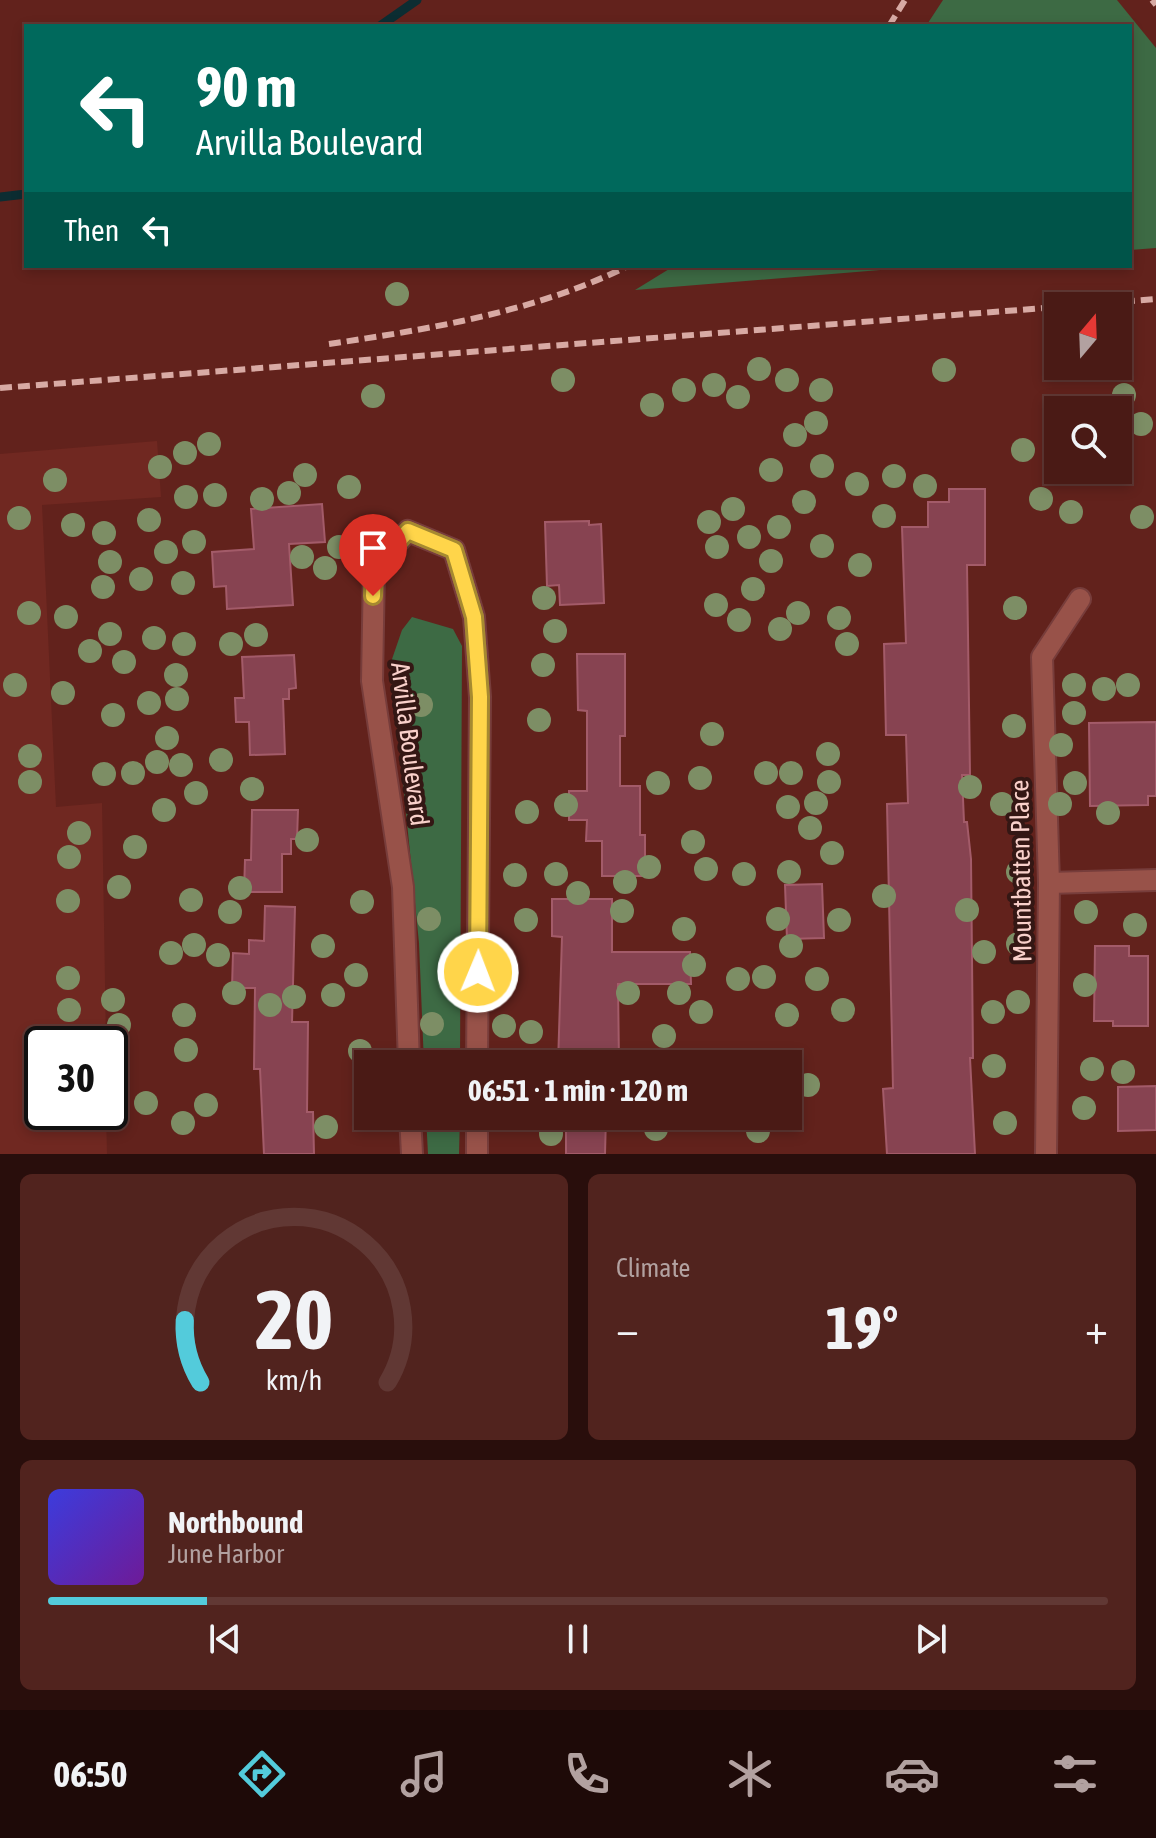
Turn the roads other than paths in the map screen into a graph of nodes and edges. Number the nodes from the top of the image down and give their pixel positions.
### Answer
1 (1080, 599) dead end
2 (1156, 880) edge
3 (1049, 883) junction
4 (409, 1050) edge
5 (477, 1050) edge
6 (411, 1130) edge
7 (477, 1130) edge
8 (412, 1154) edge
9 (477, 1154) edge
10 (1046, 1154) edge

1 - 3 street, Mountbatten Place
2 - 3 street
3 - 10 street, Mountbatten Place
4 - 5 street, Arvilla Boulevard
6 - 8 street
7 - 9 street

